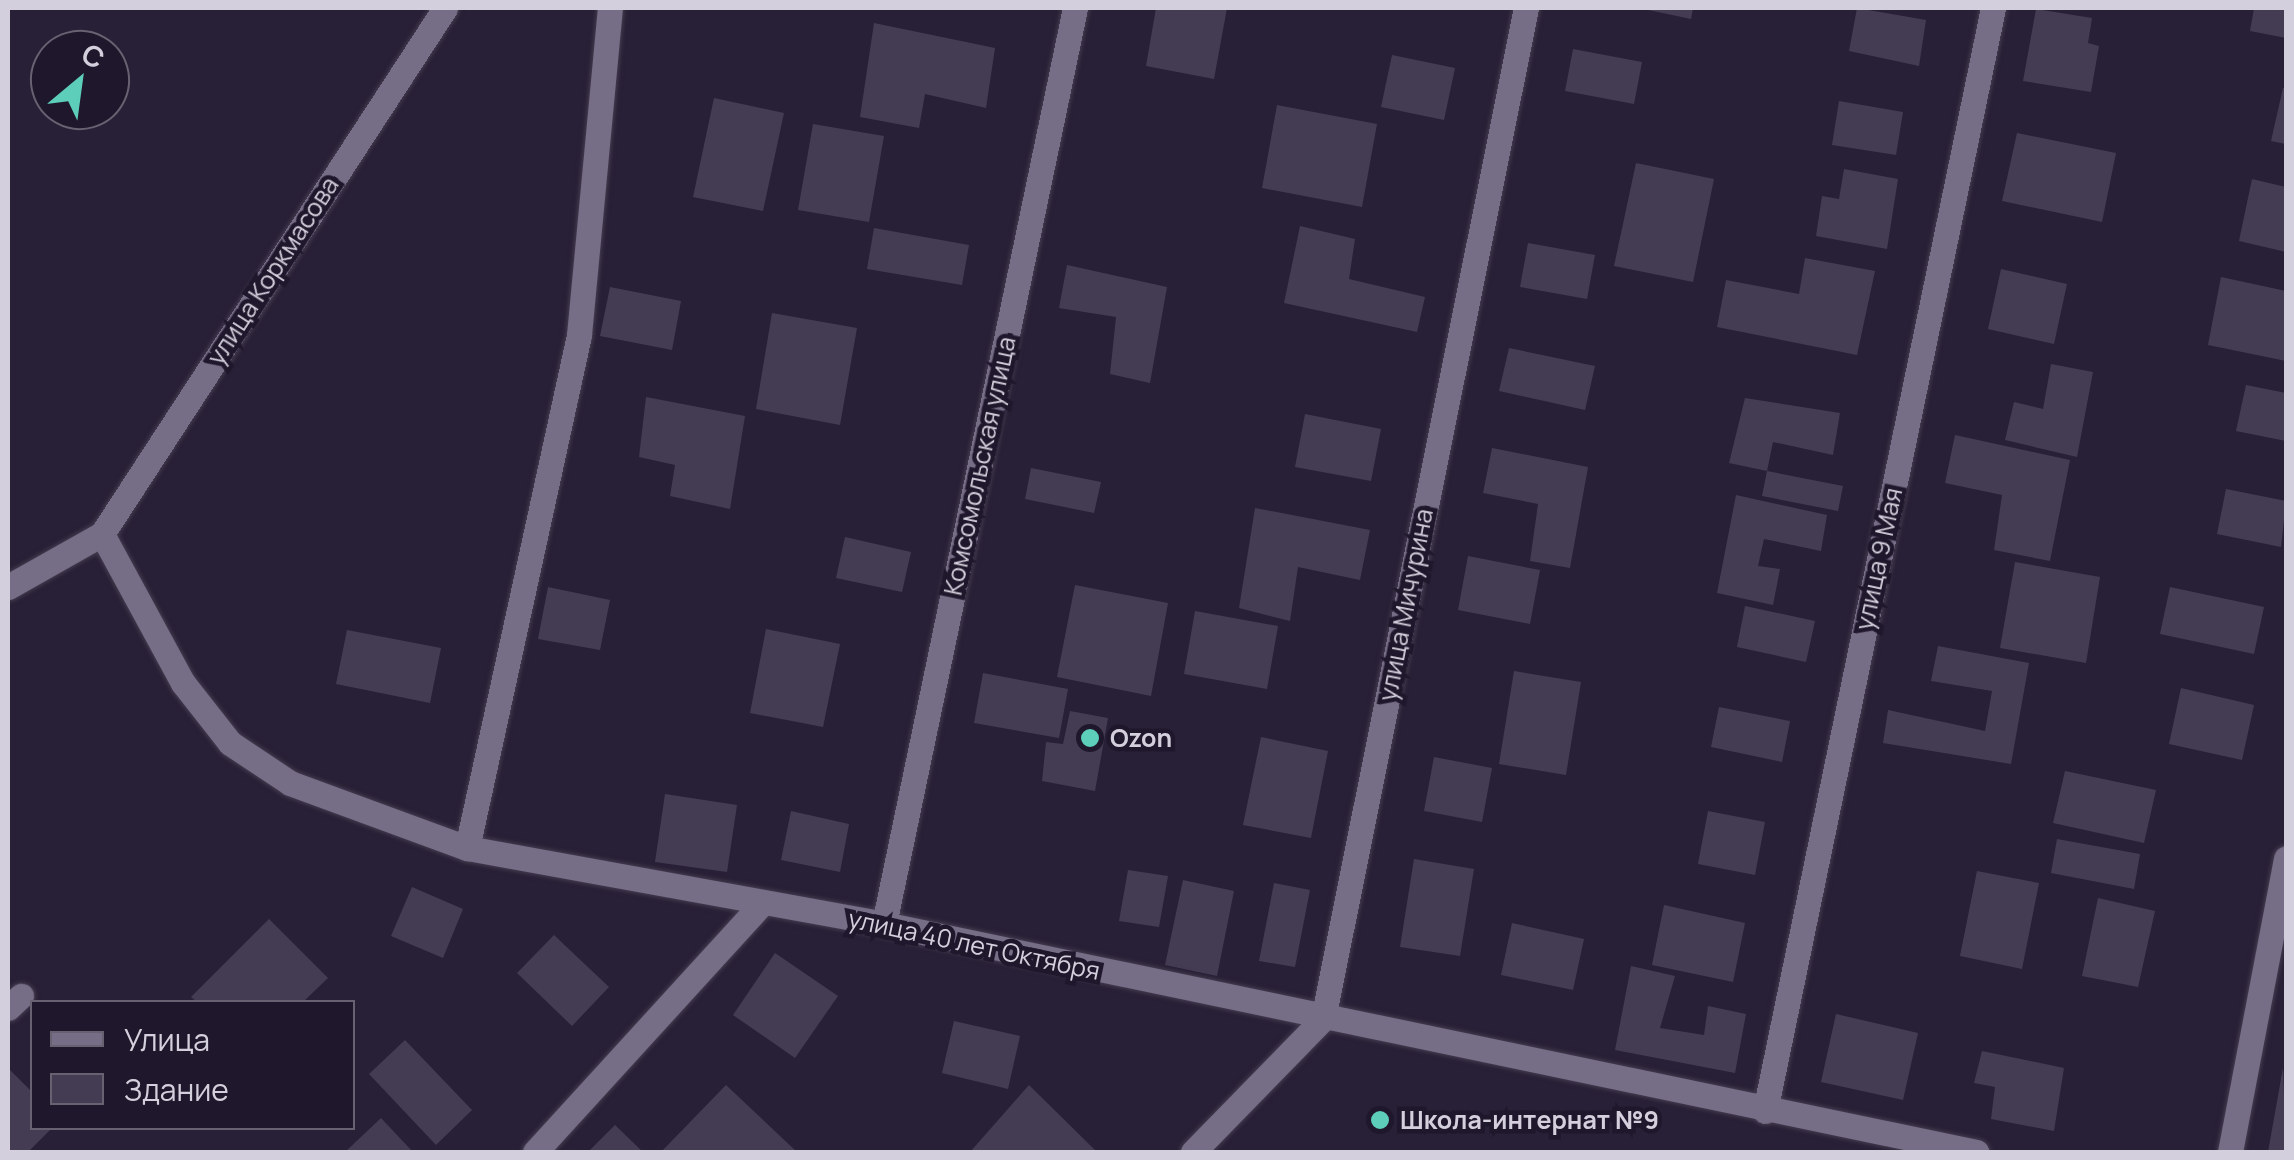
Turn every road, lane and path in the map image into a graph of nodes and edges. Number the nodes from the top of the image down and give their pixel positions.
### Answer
1 (444, 8) edge
2 (610, 8) edge
3 (1075, 8) edge
4 (1526, 8) edge
5 (1994, 8) edge
6 (102, 534) junction
7 (8, 587) edge
8 (467, 848) junction
9 (2286, 858) edge
10 (762, 903) junction
11 (884, 924) junction
12 (1323, 1019) junction
13 (1765, 1111) junction
14 (535, 1152) edge
15 (1193, 1152) edge
16 (1976, 1152) edge
17 (2230, 1152) edge

1 - 6 street, улица Коркмасова
2 - 8 street
3 - 11 street, Комсомольская улица
4 - 12 street, улица Мичурина
5 - 13 street, улица 9 Мая
6 - 7 street
6 - 8 street, улица 40 лет Октября
8 - 10 street, улица 40 лет Октября
9 - 17 street
10 - 11 street, улица 40 лет Октября
10 - 14 street
11 - 12 street, улица 40 лет Октября
12 - 13 street, улица 40 лет Октября
12 - 15 street
13 - 16 street, улица 40 лет Октября

